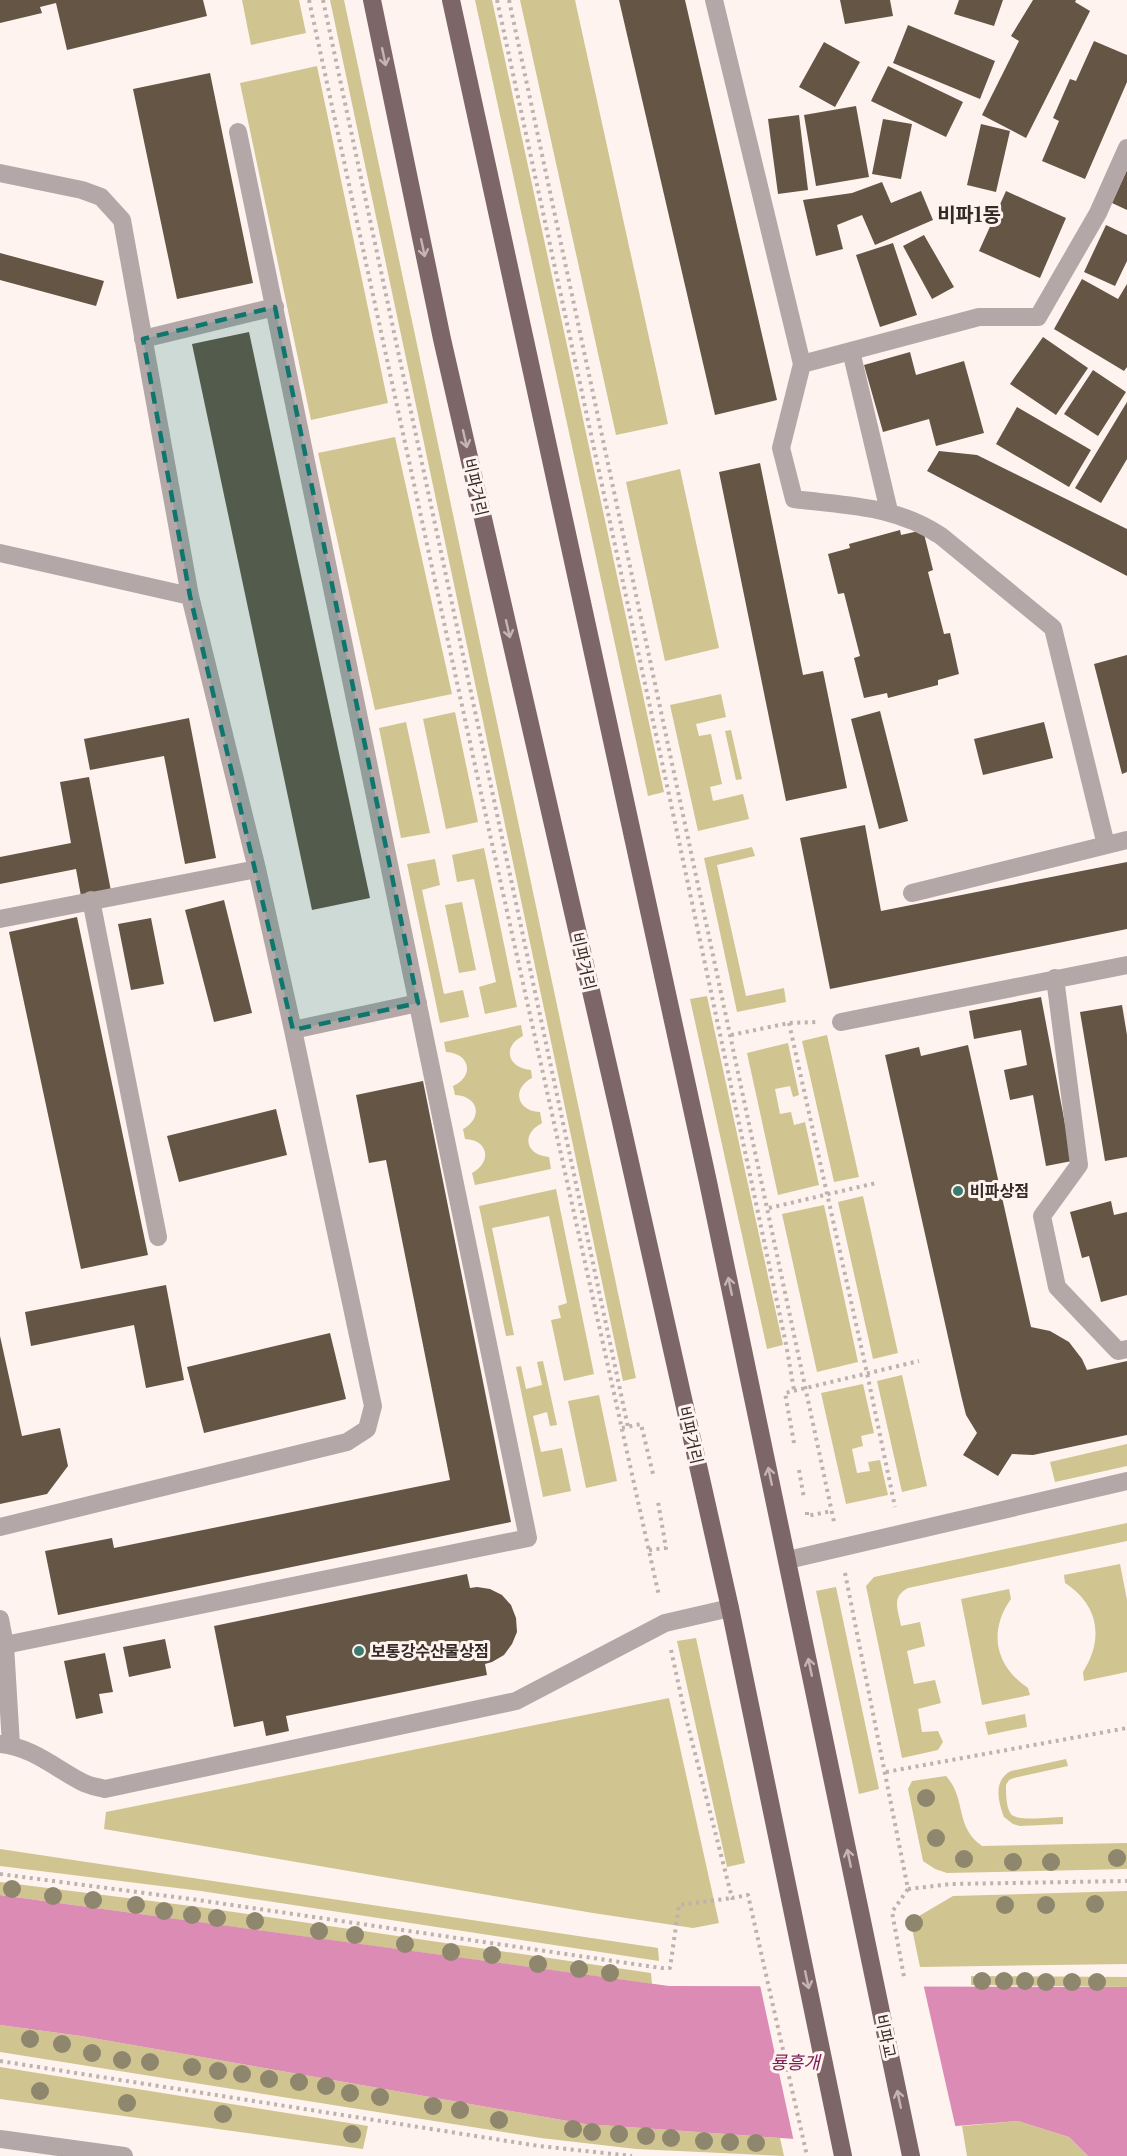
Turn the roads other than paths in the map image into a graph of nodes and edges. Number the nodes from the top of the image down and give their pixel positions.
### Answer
1 (372, 0) edge
2 (452, 0) edge
3 (714, 0) edge
4 (238, 132) dead end
5 (1127, 148) edge
6 (0, 173) edge
7 (275, 307) junction
8 (143, 339) junction
9 (851, 351) junction
10 (802, 364) junction
11 (889, 511) junction
12 (0, 553) edge
13 (190, 596) junction
14 (1127, 840) edge
15 (1106, 845) junction
16 (257, 869) junction
17 (912, 893) dead end
18 (91, 900) junction
19 (0, 919) edge
20 (1127, 965) edge
21 (1055, 978) junction
22 (418, 1003) junction
23 (841, 1022) road end
24 (294, 1030) junction
25 (158, 1236) dead end
26 (1127, 1349) edge
27 (1127, 1481) edge
28 (0, 1527) edge
29 (788, 1560) junction
30 (730, 1608) junction
31 (0, 1619) edge
32 (5, 1645) junction
33 (6, 1745) edge
34 (0, 2139) edge
35 (124, 2156) edge
36 (843, 2156) edge
37 (911, 2156) edge

1 -> 30 main road, 비파거리
29 -> 2 main road
3 - 10 street
4 - 7 street
5 - 9 street
6 - 8 street
7 - 8 street
7 - 22 street
8 - 13 street
9 - 10 street
9 - 11 street
10 - 11 street
11 - 15 street
12 - 13 street
13 - 16 street
14 - 15 street
15 - 17 street
16 - 18 street
16 - 24 street
18 - 19 street
18 - 25 street
20 - 21 street
21 - 23 street
21 - 26 street
22 - 24 street
22 - 32 street
24 - 28 street
27 - 29 street
37 -> 29 main road, 비파교
30 - 33 street
30 -> 36 main road, 비파거리
31 - 32 street
32 - 33 street
34 - 35 street

